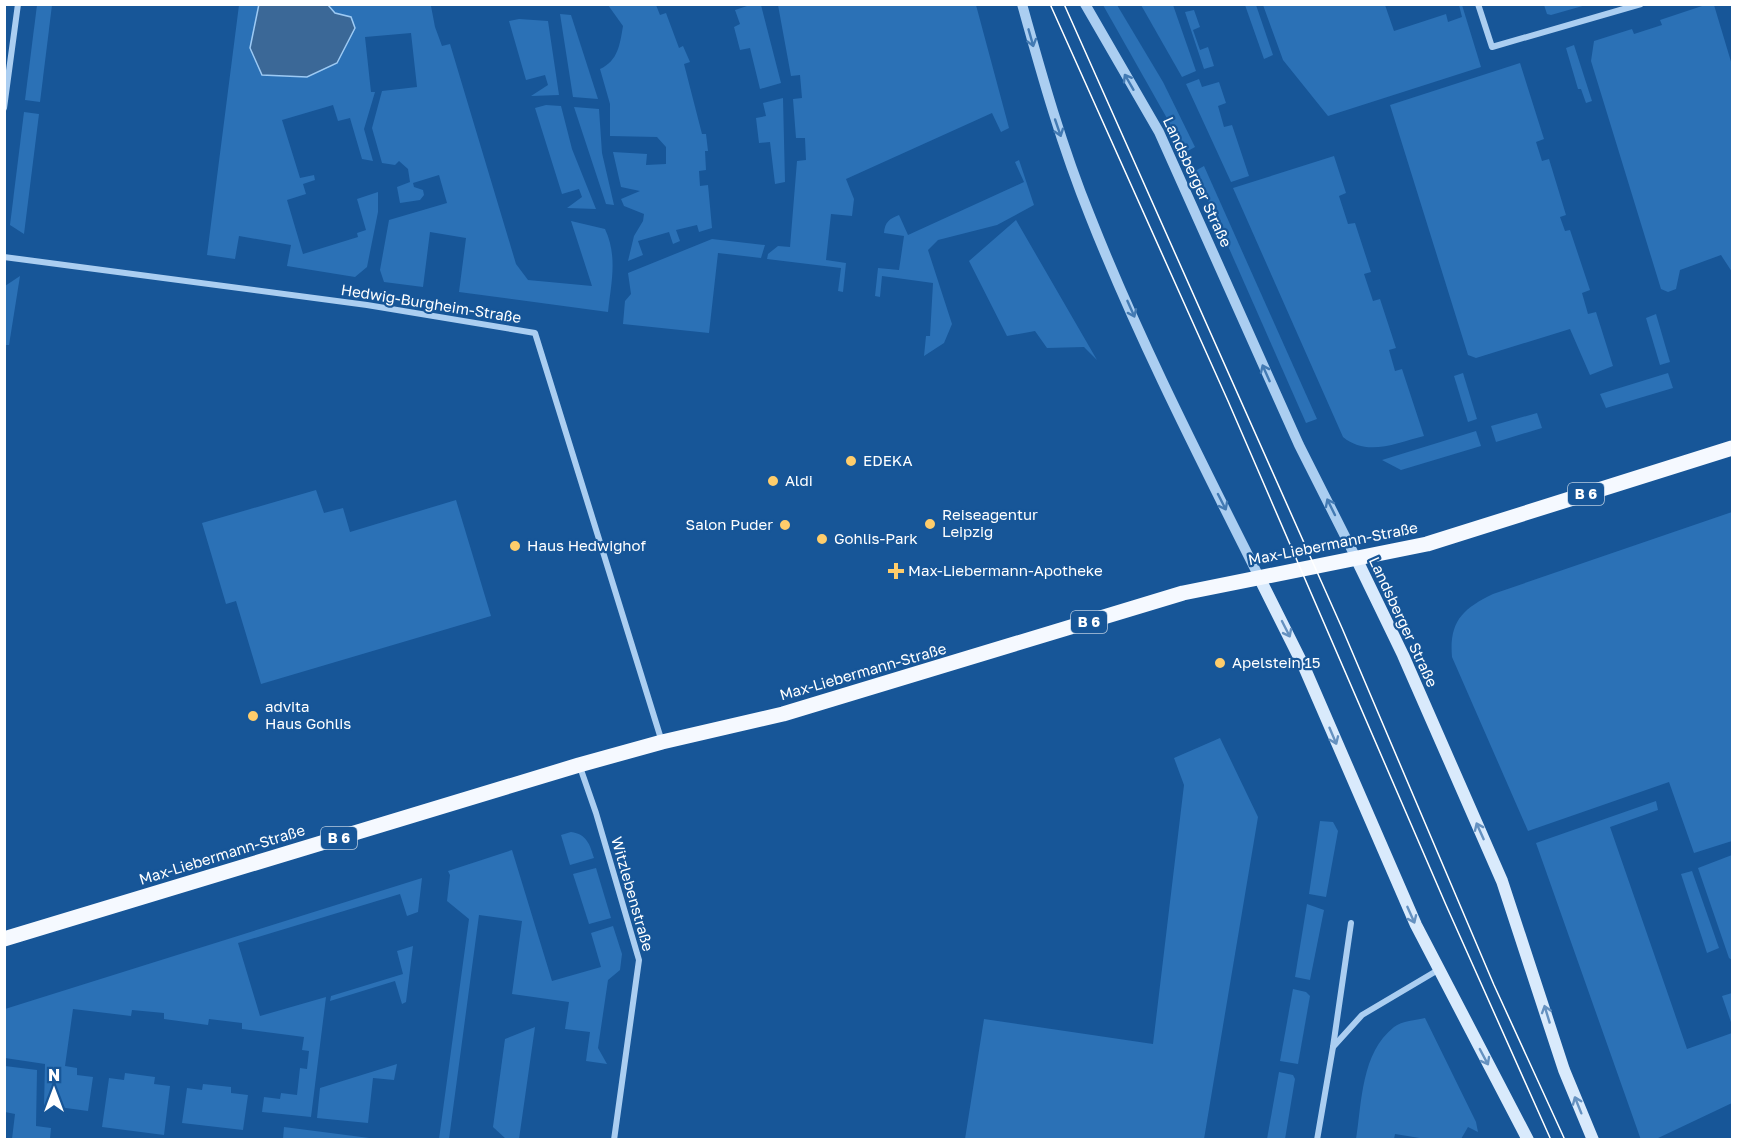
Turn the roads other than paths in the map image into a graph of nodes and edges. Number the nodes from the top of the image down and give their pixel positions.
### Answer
1 (18, 4) edge
2 (1022, 4) edge
3 (1085, 4) edge
4 (1478, 4) edge
5 (1641, 4) edge
6 (4, 108) edge
7 (4, 257) edge
8 (1732, 448) edge
9 (1357, 560) junction
10 (1259, 578) junction
11 (662, 742) junction
12 (579, 765) junction
13 (1351, 923) dead end
14 (4, 939) edge
15 (1438, 970) junction
16 (1333, 1047) junction
17 (615, 1140) edge
18 (1317, 1140) edge
19 (1528, 1140) edge
20 (1593, 1140) edge

1 - 6 street
2 -> 10 street
9 -> 3 street, Landsberger Straße
4 - 5 street
7 - 11 street, Hedwig-Burgheim-Straße
8 - 9 main road, Max-Liebermann-Straße / B 6
9 - 10 main road, Max-Liebermann-Straße / B 6
20 -> 9 main road, Landsberger Straße
10 - 11 main road, Max-Liebermann-Straße / B 6
10 -> 15 main road
11 - 12 main road, Max-Liebermann-Straße / B 6
12 - 14 main road, Max-Liebermann-Straße / B 6
12 - 17 street, Witzlebenstraße
13 - 16 street
15 - 16 street
15 -> 19 main road
16 - 18 street

